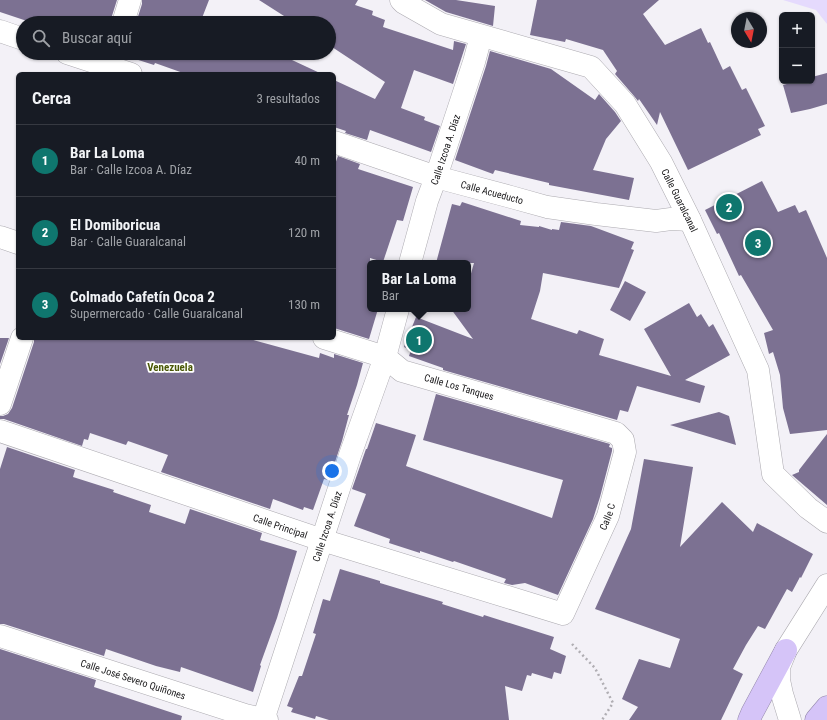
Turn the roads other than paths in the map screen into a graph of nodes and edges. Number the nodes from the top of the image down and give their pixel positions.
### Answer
1 (130, 0) edge
2 (401, 0) edge
3 (125, 16) edge
4 (0, 31) edge
5 (16, 36) edge
6 (481, 36) junction
7 (92, 60) edge
8 (110, 65) edge
9 (126, 72) edge
10 (336, 143) edge
11 (436, 177) junction
12 (690, 220) junction
13 (0, 237) edge
14 (16, 242) edge
15 (411, 260) edge
16 (397, 312) edge
17 (21, 340) edge
18 (330, 340) edge
19 (385, 357) junction
20 (0, 404) edge
21 (599, 428) joint
22 (0, 431) edge
23 (827, 522) edge
24 (322, 540) junction
25 (827, 585) edge
26 (563, 614) joint
27 (0, 636) edge
28 (786, 650) junction
29 (827, 707) edge
30 (264, 720) edge
31 (750, 720) edge
32 (790, 720) edge
33 (816, 720) edge

1 - 3 street
2 - 6 street, Calle Guaralcanal
4 - 5 street
6 - 11 street, Calle Izcoa A. Díaz
6 - 12 street, Calle Guaralcanal
7 - 8 street
8 - 9 street
10 - 11 street, Calle Acueducto
11 - 12 street, Calle Acueducto
11 - 15 street, Calle Izcoa A. Díaz
12 - 23 street, Calle Guaralcanal
13 - 14 street
16 - 19 street, Calle Izcoa A. Díaz
17 - 20 street
18 - 19 street, Calle Los Tanques
19 - 21 street, Calle Los Tanques
19 - 24 street, Calle Izcoa A. Díaz
21 - 26 street, Calle C
22 - 24 street, Calle Principal
24 - 26 street, Calle Principal
24 - 30 street, Calle Izcoa A. Díaz
25 - 28 street
27 - 30 street, Calle José Severo Quiñones
28 - 31 highway
28 - 32 street
29 - 33 highway

